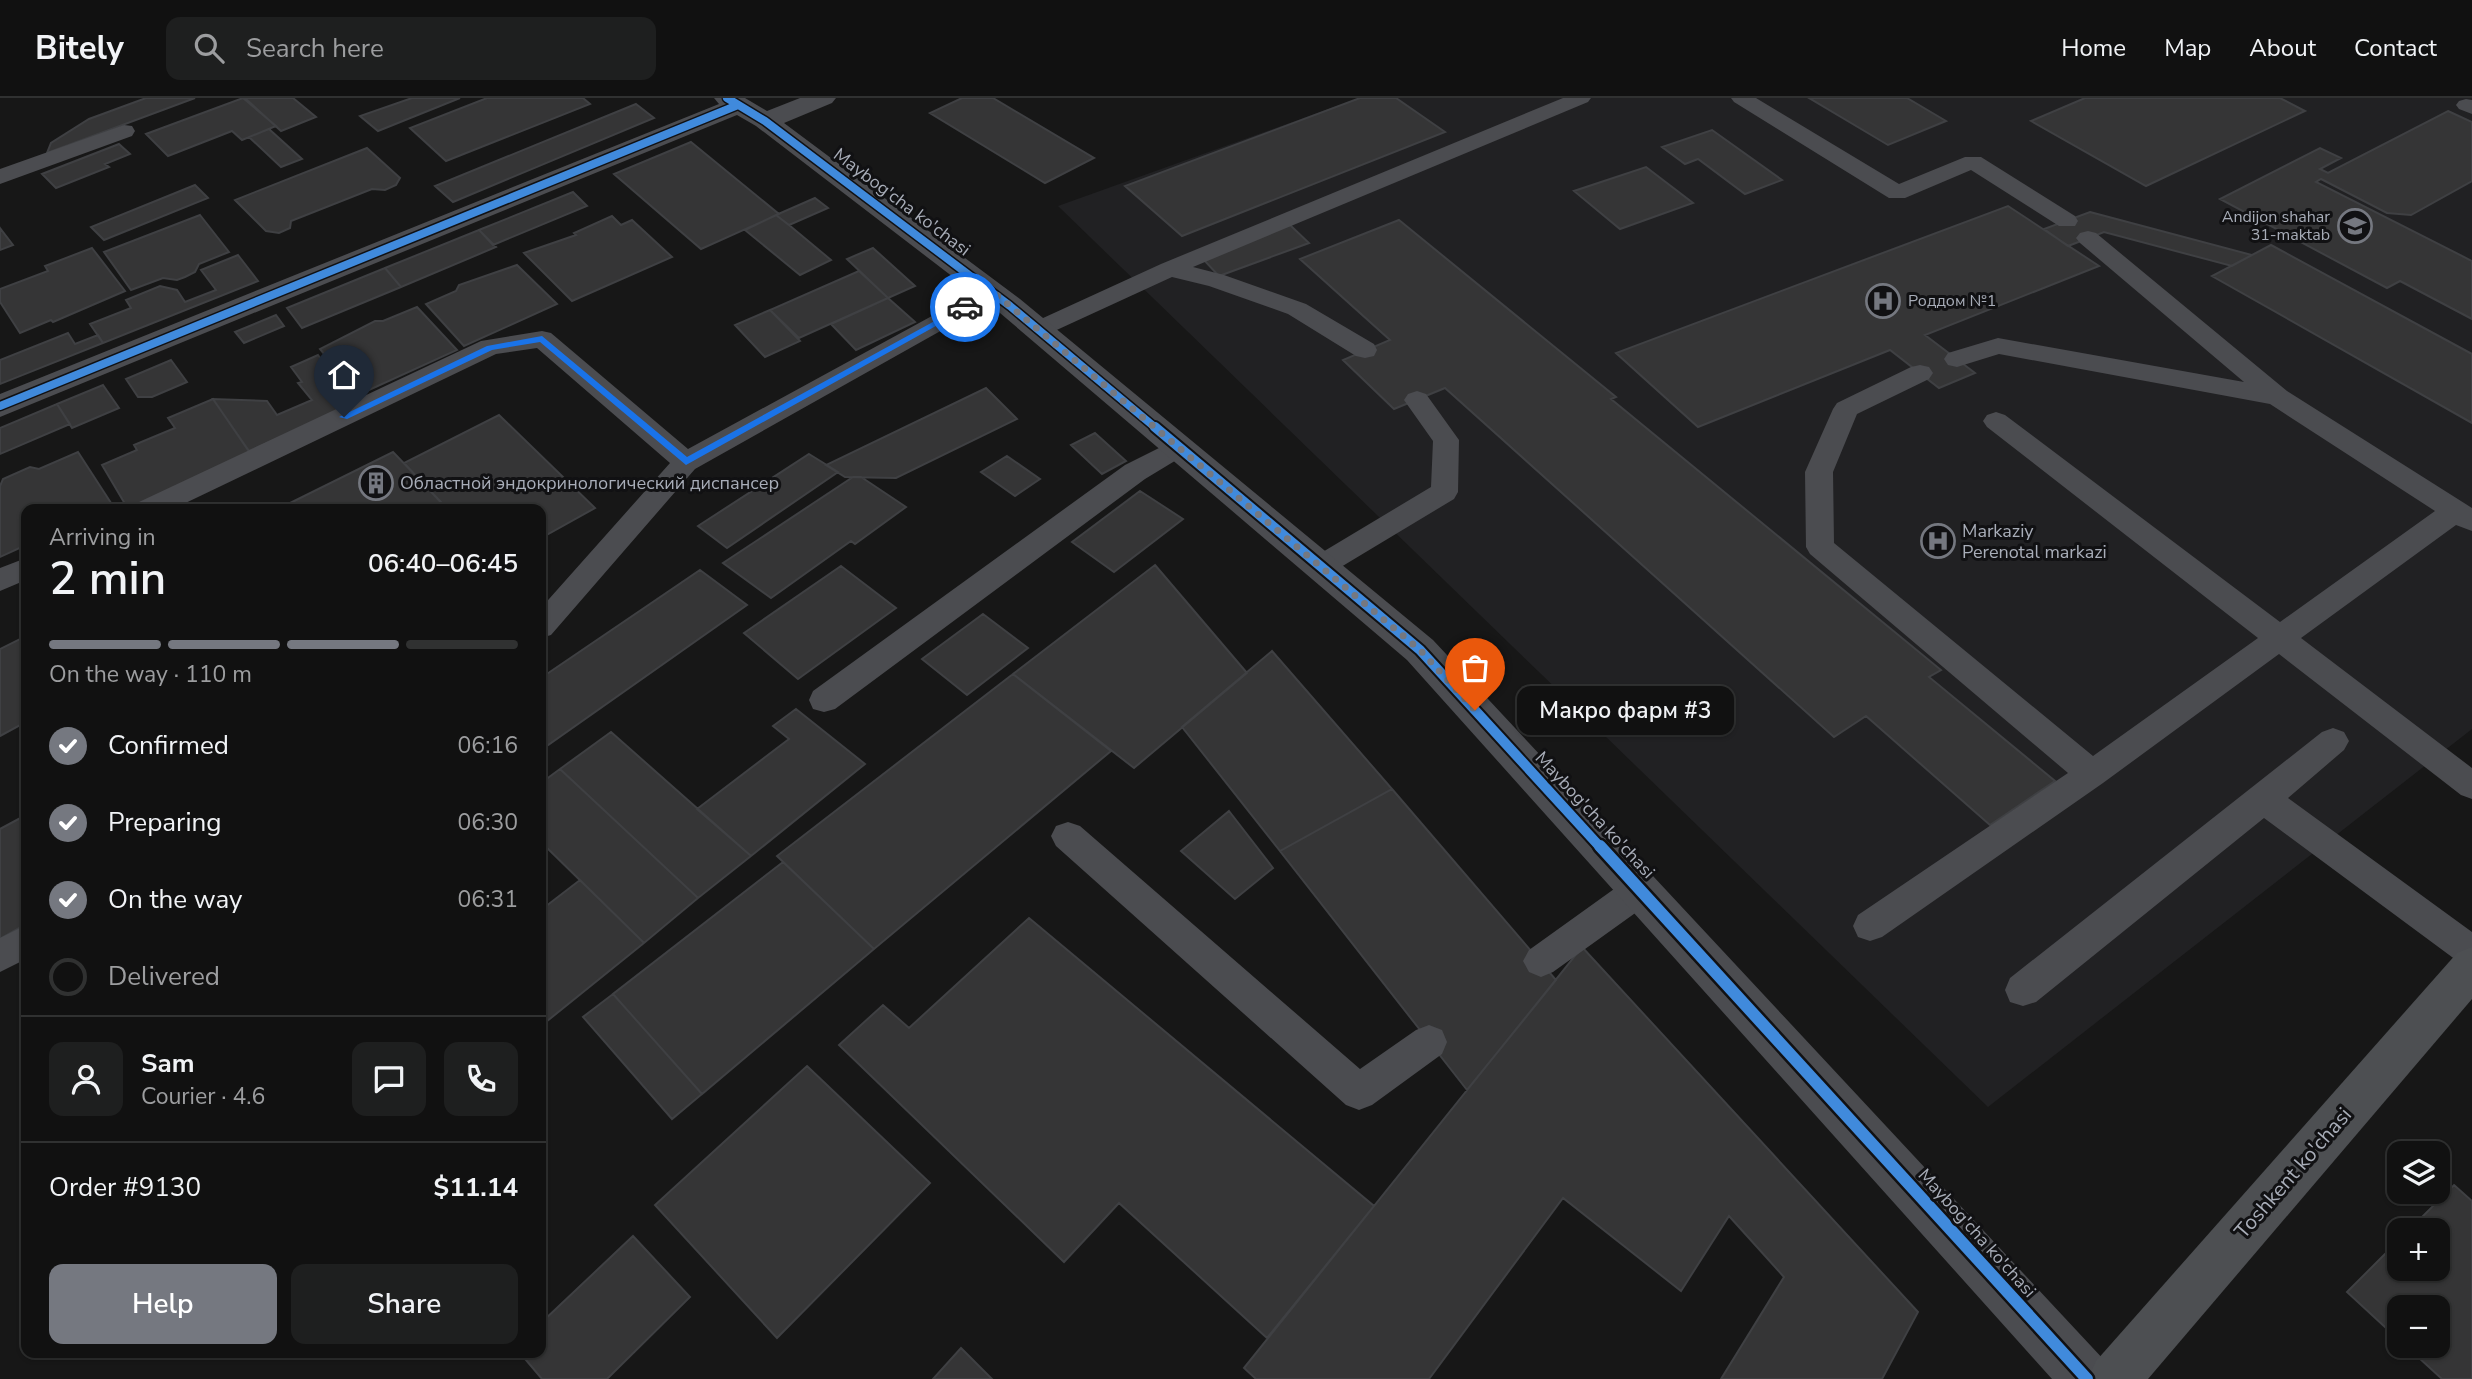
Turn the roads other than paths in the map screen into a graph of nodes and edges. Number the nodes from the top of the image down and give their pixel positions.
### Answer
1 (823, 98) edge
2 (1581, 98) edge
3 (1741, 98) edge
4 (744, 108) edge
5 (124, 131) dead end
6 (0, 177) edge
7 (2067, 221) dead end
8 (2088, 238) dead end
9 (1169, 269) junction
10 (993, 292) junction
11 (1039, 329) junction
12 (1365, 350) dead end
13 (1957, 359) dead end
14 (1920, 373) dead end
15 (2278, 397) junction
16 (1417, 400) dead end
17 (0, 406) edge
18 (1996, 421) dead end
19 (1179, 447) junction
20 (686, 462) junction
21 (160, 504) edge
22 (2464, 516) edge
23 (1321, 566) junction
24 (21, 570) edge
25 (0, 580) edge
26 (546, 621) edge
27 (2280, 640) junction
28 (824, 700) dead end
29 (2333, 741) dead end
30 (2092, 775) junction
31 (2472, 786) edge
32 (2264, 799) junction
33 (1068, 836) dead end
34 (1640, 890) junction
35 (1870, 926) dead end
36 (21, 944) edge
37 (2472, 952) edge
38 (0, 956) edge
39 (1541, 961) dead end
40 (2472, 967) edge
41 (2023, 990) dead end
42 (1429, 1042) dead end
43 (2087, 1379) edge
44 (2114, 1379) edge

1 - 4 street
2 - 9 lane
3 - 7 lane
4 - 10 street, Maybog'cha ko'chasi
4 - 17 street
5 - 6 lane
8 - 15 lane
9 - 11 lane
9 - 12 lane
10 - 11 street, Maybog'cha ko'chasi
10 - 20 lane
11 - 19 street, Maybog'cha ko'chasi
13 - 15 lane
14 - 30 lane
15 - 22 lane
16 - 23 lane
18 - 27 lane
19 - 23 street, Maybog'cha ko'chasi
19 - 28 lane
20 - 21 lane
20 - 26 lane
22 - 27 lane
23 - 34 street, Maybog'cha ko'chasi
24 - 25 lane
27 - 30 lane
27 - 31 lane
29 - 32 lane
30 - 35 lane
32 - 37 lane
32 - 41 lane
33 - 42 lane
34 - 39 lane
34 - 43 street, Maybog'cha ko'chasi
36 - 38 lane
40 - 44 main road, Toshkent ko'chasi

